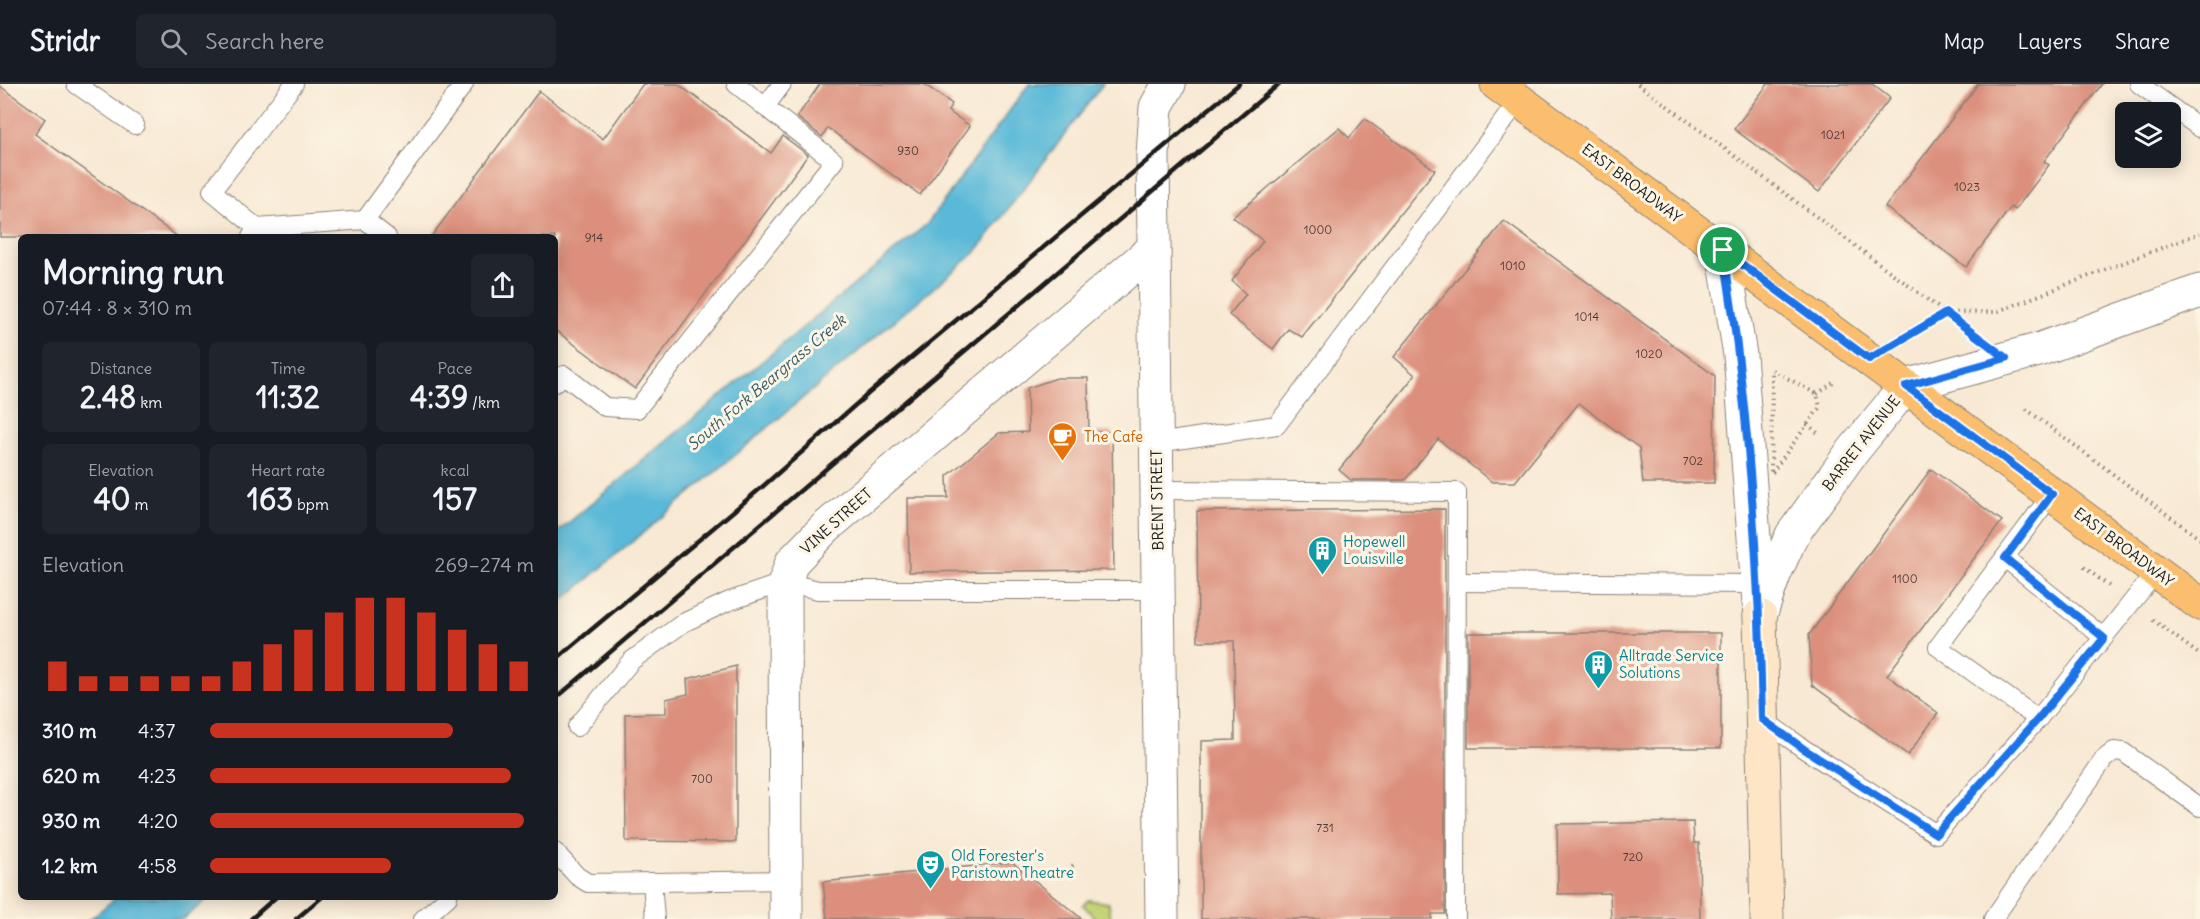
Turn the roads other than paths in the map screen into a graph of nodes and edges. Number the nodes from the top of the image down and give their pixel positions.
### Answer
1 (76, 84) edge
2 (294, 84) edge
3 (464, 84) edge
4 (736, 84) edge
5 (782, 84) edge
6 (1169, 84) edge
7 (2139, 84) edge
8 (1508, 92) edge
9 (765, 106) junction
10 (135, 125) dead end
11 (2200, 128) edge
12 (365, 220) junction
13 (254, 232) edge
14 (383, 234) edge
15 (1153, 249) junction
16 (1723, 250) junction
17 (2200, 291) edge
18 (558, 376) edge
19 (1906, 386) junction
20 (1157, 442) junction
21 (1157, 490) junction
22 (2052, 494) junction
23 (2005, 558) junction
24 (2156, 572) junction
25 (785, 582) junction
26 (1457, 582) junction
27 (1758, 584) junction
28 (1158, 590) junction
29 (2200, 604) edge
30 (1760, 616) junction
31 (2104, 638) junction
32 (1762, 719) junction
33 (2038, 719) junction
34 (577, 726) dead end
35 (2200, 807) edge
36 (558, 855) edge
37 (786, 880) junction
38 (652, 882) junction
39 (445, 900) edge
40 (423, 919) edge
41 (655, 919) edge
42 (786, 919) edge
43 (1162, 919) edge
44 (1456, 919) edge
45 (1768, 919) edge
46 (1993, 919) edge

1 - 10 lane
2 - 13 lane
3 - 12 lane
4 - 9 lane
5 - 9 lane
6 - 15 street, BRENT STREET
7 - 11 lane
8 - 16 main road, EAST BROADWAY
8 - 20 lane
9 - 18 lane
12 - 13 lane
12 - 14 lane
15 - 20 street, BRENT STREET
15 - 25 street, VINE STREET
16 - 19 main road, EAST BROADWAY
16 - 27 street, BARRET AVENUE
17 - 19 street, BARRET AVENUE
19 - 22 main road, EAST BROADWAY
19 - 30 street, BARRET AVENUE
20 - 21 street, BRENT STREET
21 - 26 lane
21 - 28 street, BRENT STREET
22 - 23 lane
22 - 24 main road, EAST BROADWAY
23 - 31 lane
23 - 33 lane
24 - 29 main road, EAST BROADWAY
24 - 31 lane
25 - 28 lane
25 - 34 lane
25 - 37 street, VINE STREET
26 - 27 lane
26 - 44 lane
27 - 30 street, BARRET AVENUE
28 - 43 street, BRENT STREET
30 - 32 street, BARRET AVENUE
31 - 33 lane
32 - 33 lane
32 - 45 street, BARRET AVENUE
35 - 46 lane
36 - 38 lane
37 - 38 lane
37 - 42 street, VINE STREET
38 - 41 lane
39 - 40 lane

